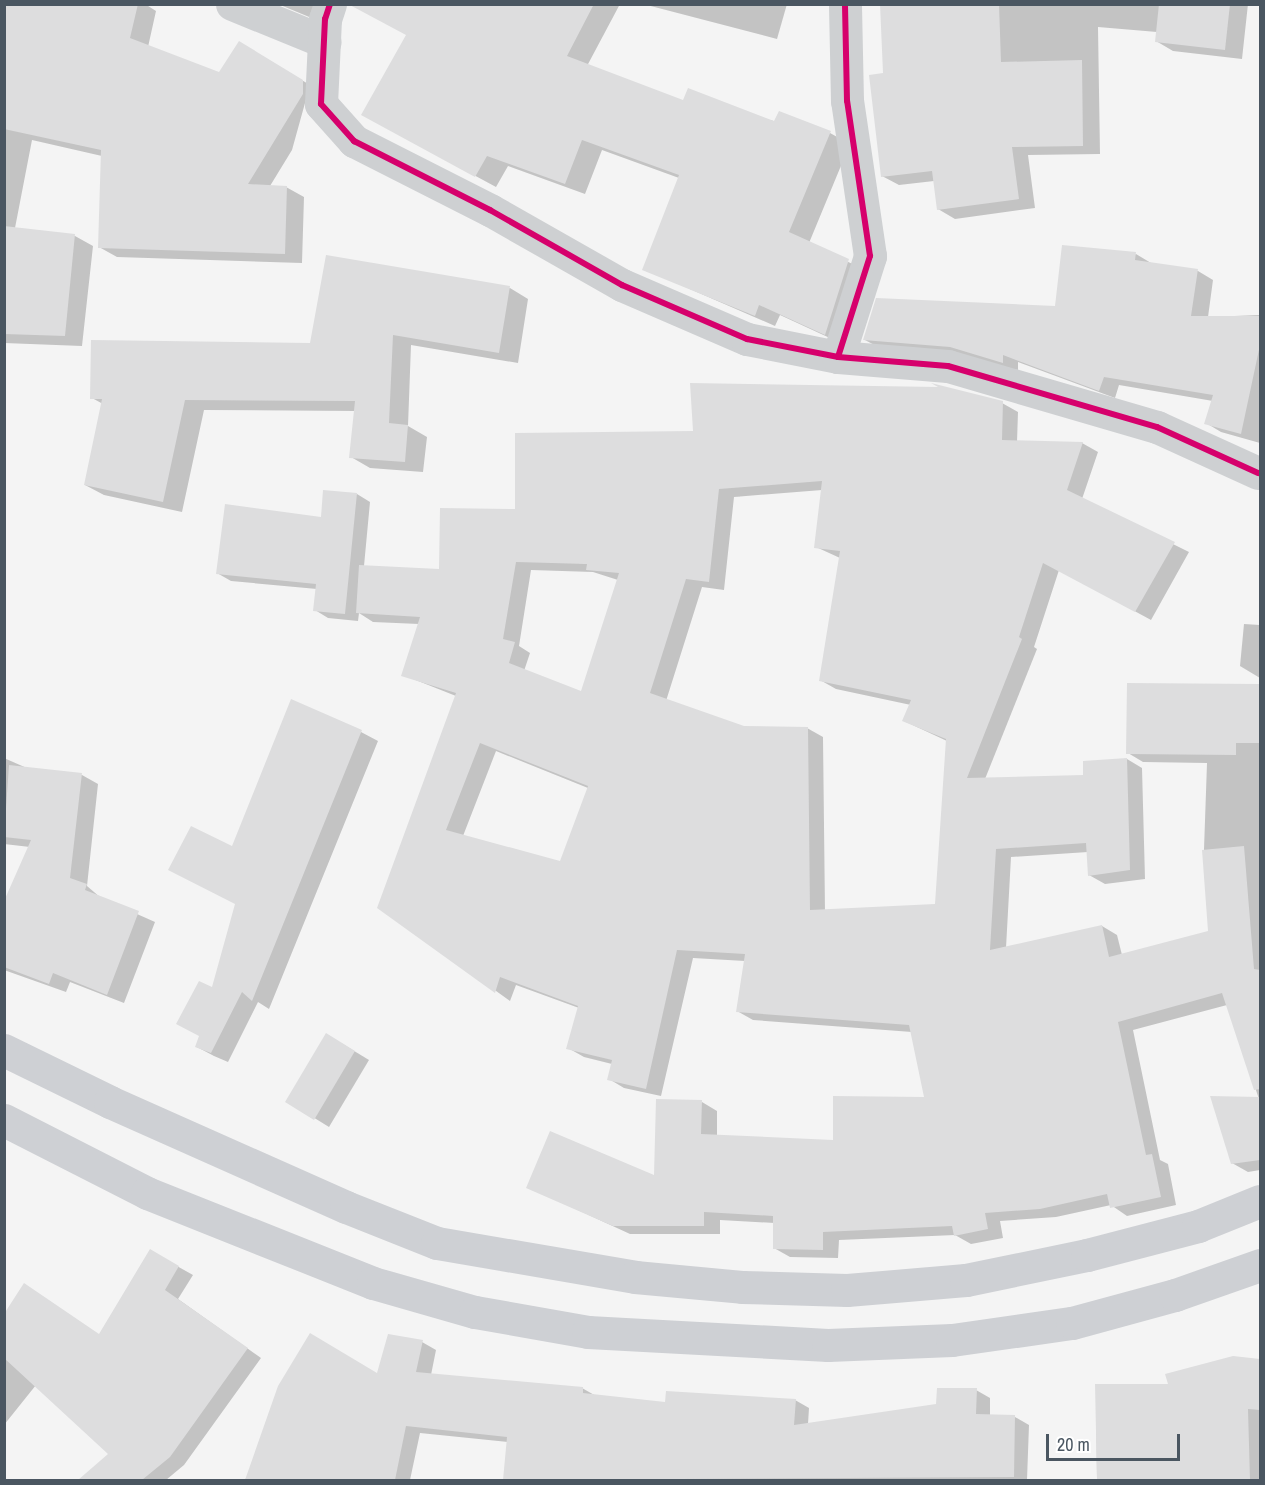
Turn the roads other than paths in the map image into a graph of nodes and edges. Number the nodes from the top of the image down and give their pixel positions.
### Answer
1 (232, 4) edge
2 (330, 4) edge
3 (845, 4) edge
4 (325, 42) junction
5 (838, 357) junction
6 (1258, 473) dead end
7 (4, 1050) edge
8 (4, 1120) edge
9 (1260, 1201) edge
10 (1260, 1265) edge

1 - 4 street
2 - 4 street
3 - 5 street
4 - 5 street
5 - 6 street
7 - 9 main road
8 - 10 main road

